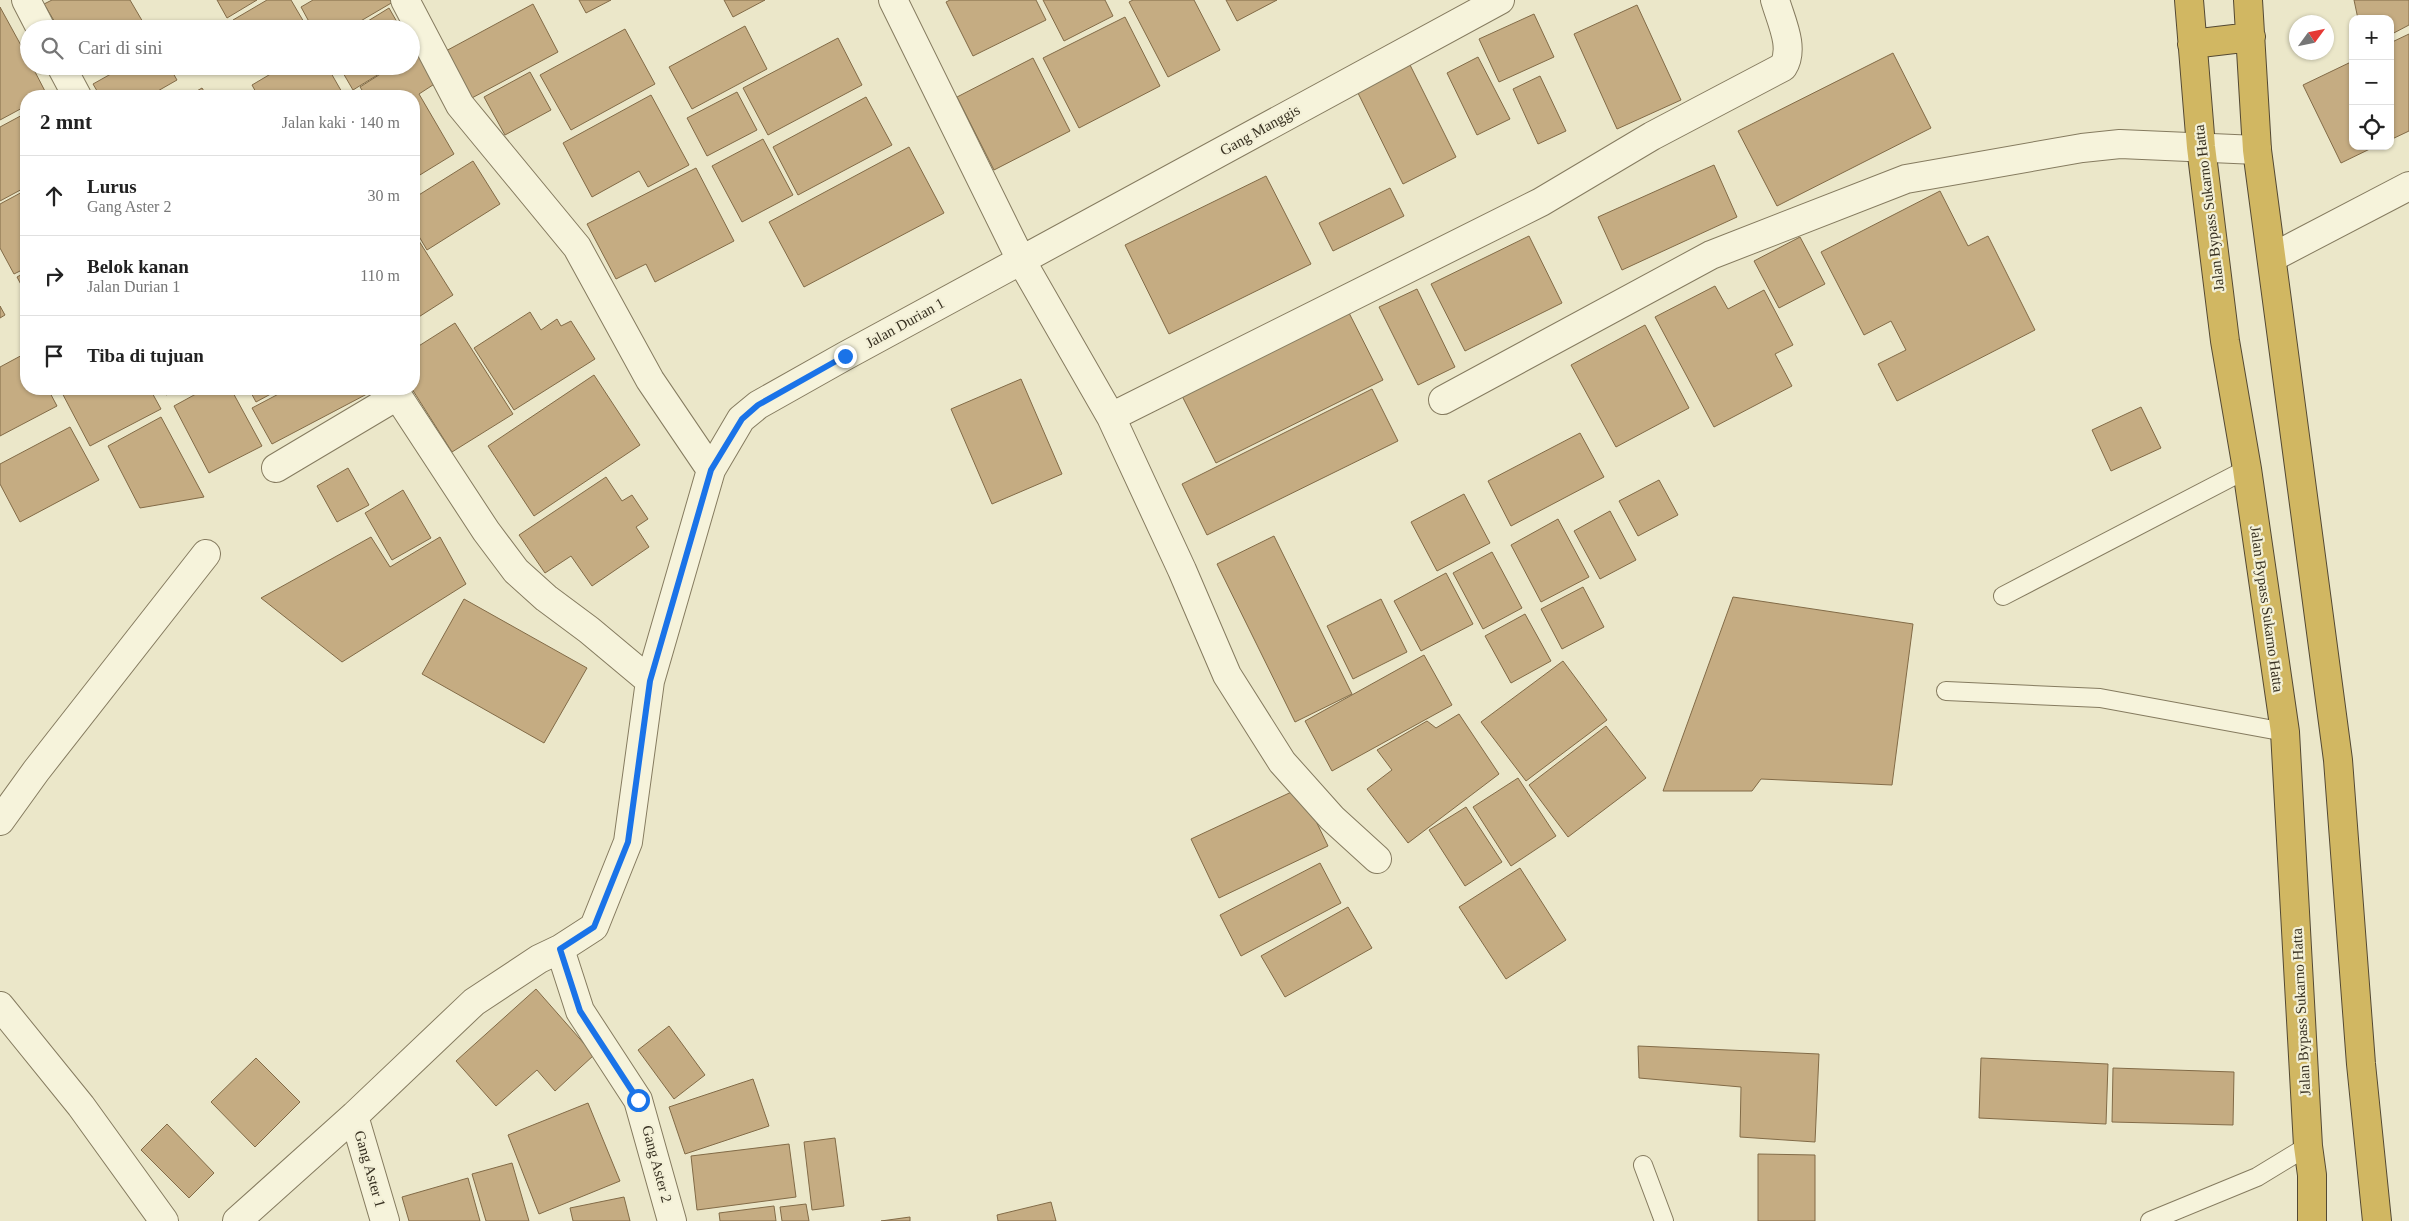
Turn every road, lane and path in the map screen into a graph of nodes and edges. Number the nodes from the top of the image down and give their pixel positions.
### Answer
1 (26, 0) edge
2 (406, 0) edge
3 (893, 0) edge
4 (1775, 0) edge
5 (2189, 0) edge
6 (2248, 0) edge
7 (1484, 4) edge
8 (36, 20) edge
9 (416, 20) edge
10 (420, 27) edge
11 (2251, 37) junction
12 (2192, 44) junction
13 (66, 75) edge
14 (74, 90) edge
15 (2201, 147) junction
16 (2257, 150) junction
17 (2409, 186) edge
18 (2273, 257) junction
19 (1021, 260) junction
20 (390, 395) edge
21 (397, 395) edge
22 (1443, 400) dead end
23 (1111, 417) junction
24 (276, 468) dead end
25 (2247, 469) junction
26 (711, 470) junction
27 (206, 554) dead end
28 (2003, 596) dead end
29 (650, 681) junction
30 (1946, 691) dead end
31 (2285, 732) junction
32 (0, 821) edge
33 (1377, 860) dead end
34 (560, 949) junction
35 (0, 1006) edge
36 (354, 1116) junction
37 (2308, 1146) junction
38 (1643, 1165) dead end
39 (164, 1221) edge
40 (237, 1221) edge
41 (385, 1221) edge
42 (672, 1221) edge
43 (1664, 1221) edge
44 (2150, 1221) edge
45 (2312, 1221) edge
46 (2377, 1221) edge

1 - 8 street
2 - 9 street
3 - 19 street
4 - 23 street
5 - 12 highway, Jalan Bypass Sukarno Hatta
6 - 11 highway
7 - 19 street, Gang Manggis
10 - 26 street
11 - 12 highway
11 - 16 highway
12 - 15 highway, Jalan Bypass Sukarno Hatta
13 - 14 street
15 - 16 street
15 - 22 street
15 - 25 highway, Jalan Bypass Sukarno Hatta
16 - 18 highway
17 - 18 street
18 - 46 highway
19 - 23 street
19 - 26 street, Jalan Durian 1
20 - 24 street
21 - 29 street
23 - 33 street
25 - 28 lane
25 - 31 highway, Jalan Bypass Sukarno Hatta
26 - 29 street, Jalan Durian 1
27 - 32 street
29 - 34 street, Jalan Durian 1
30 - 31 lane
31 - 37 highway, Jalan Bypass Sukarno Hatta
34 - 36 street, Jalan Durian 1
34 - 42 street, Gang Aster 2
35 - 39 street
36 - 40 street, Jalan Durian 1
36 - 41 street, Gang Aster 1
37 - 44 lane
37 - 45 highway, Jalan Bypass Sukarno Hatta
38 - 43 lane

